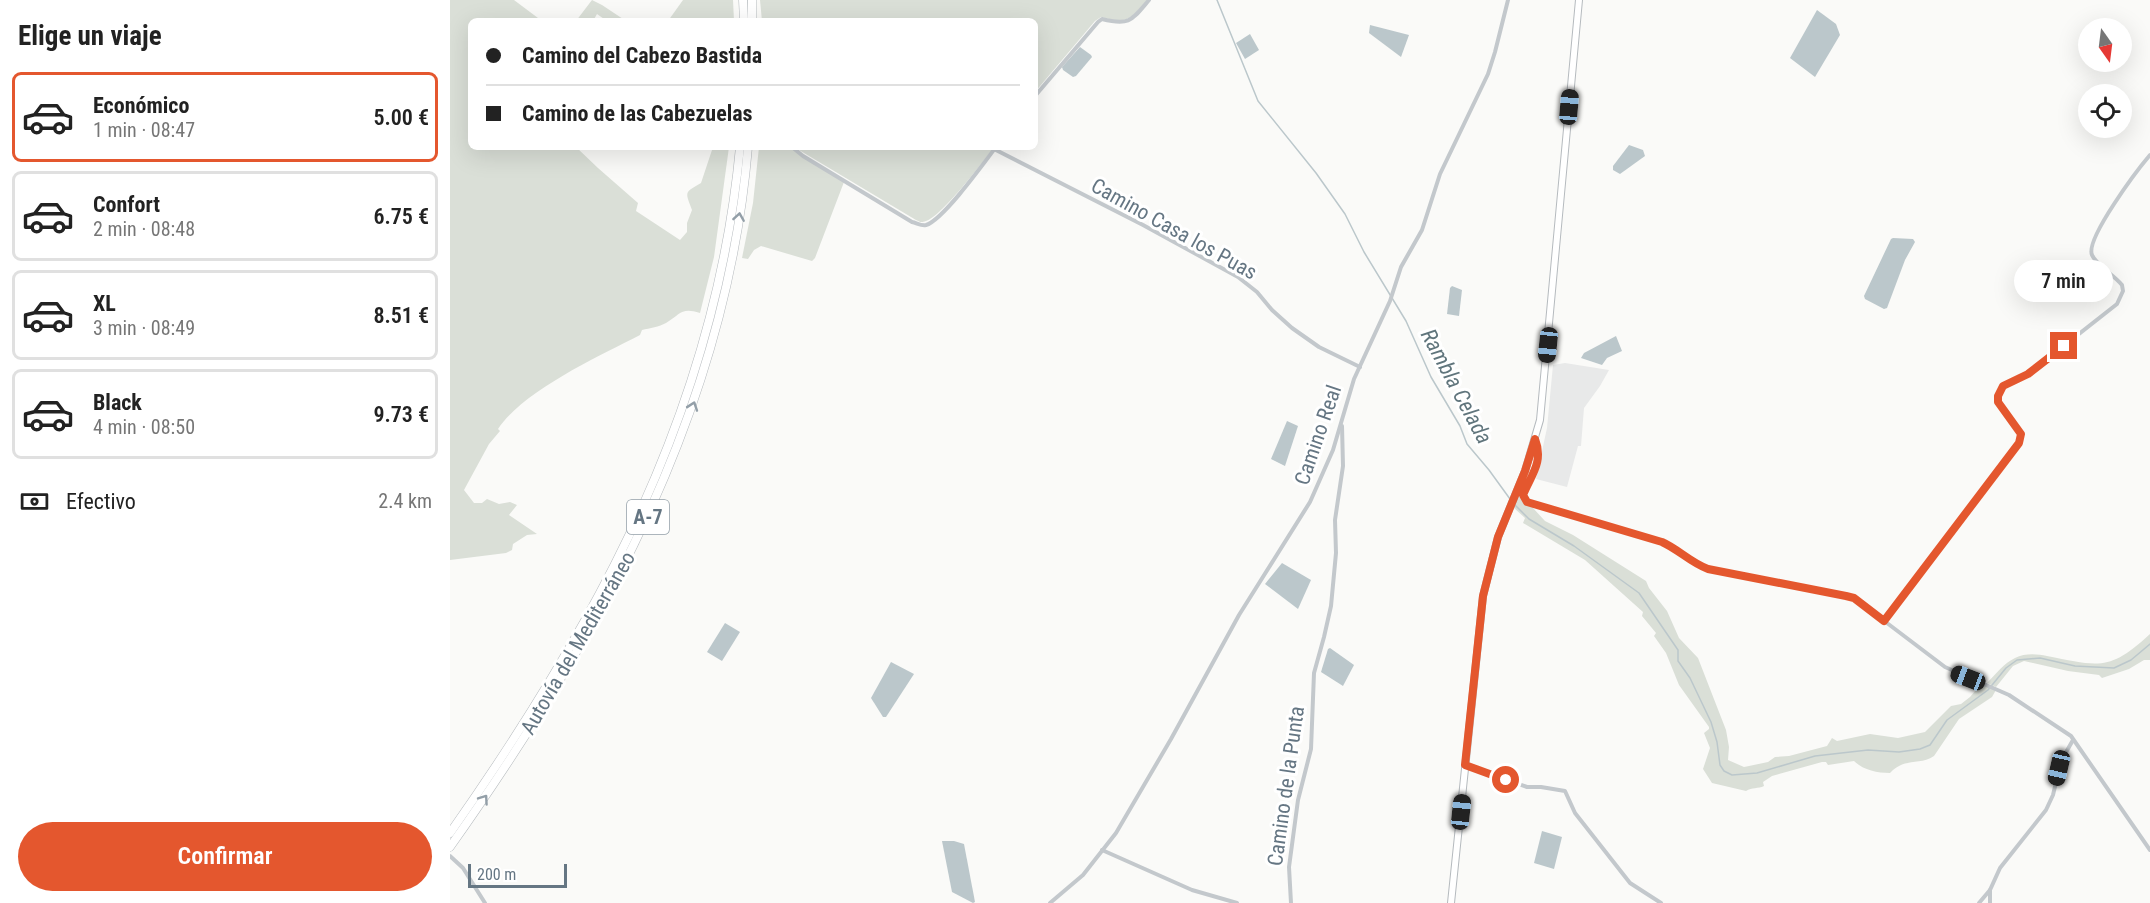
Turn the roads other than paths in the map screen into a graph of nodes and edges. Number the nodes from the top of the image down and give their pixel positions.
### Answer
1 (743, 0) edge
2 (752, 0) edge
3 (1149, 0) edge
4 (1508, 0) edge
5 (1579, 0) edge
6 (744, 18) edge
7 (752, 18) edge
8 (1038, 92) edge
9 (740, 150) edge
10 (748, 150) edge
11 (797, 150) edge
12 (994, 150) edge
13 (999, 150) edge
14 (2150, 154) edge
15 (1360, 368) junction
16 (1342, 424) junction
17 (1535, 439) junction
18 (1884, 621) junction
19 (2073, 740) junction
20 (1465, 765) junction
21 (450, 833) edge
22 (450, 847) edge
23 (1102, 850) junction
24 (2150, 850) edge
25 (450, 856) edge
26 (1990, 890) junction
27 (1980, 901) edge
28 (1990, 901) edge
29 (485, 903) edge
30 (1050, 903) edge
31 (1237, 903) edge
32 (1291, 903) edge
33 (1451, 903) edge
34 (1661, 903) edge

1 - 6 highway
2 - 7 highway
3 - 8 street
4 - 15 street, Camino Real
5 - 17 main road
9 - 21 highway, Autovía del Mediterráneo / A-7
22 -> 10 highway, Autovía del Mediterráneo / A-7
11 - 12 street
13 - 15 street, Camino Casa los Puas
14 - 18 street
15 - 16 street, Camino Real
16 - 23 street, Camino Real
16 - 32 street, Camino de la Punta
17 - 18 street
17 - 20 main road
18 - 19 street
19 - 24 street
19 - 26 street
20 - 33 main road
20 - 34 street
23 - 30 street, Camino Real
23 - 31 street
25 - 29 street
26 - 27 street
26 - 28 street
27 - 28 street

